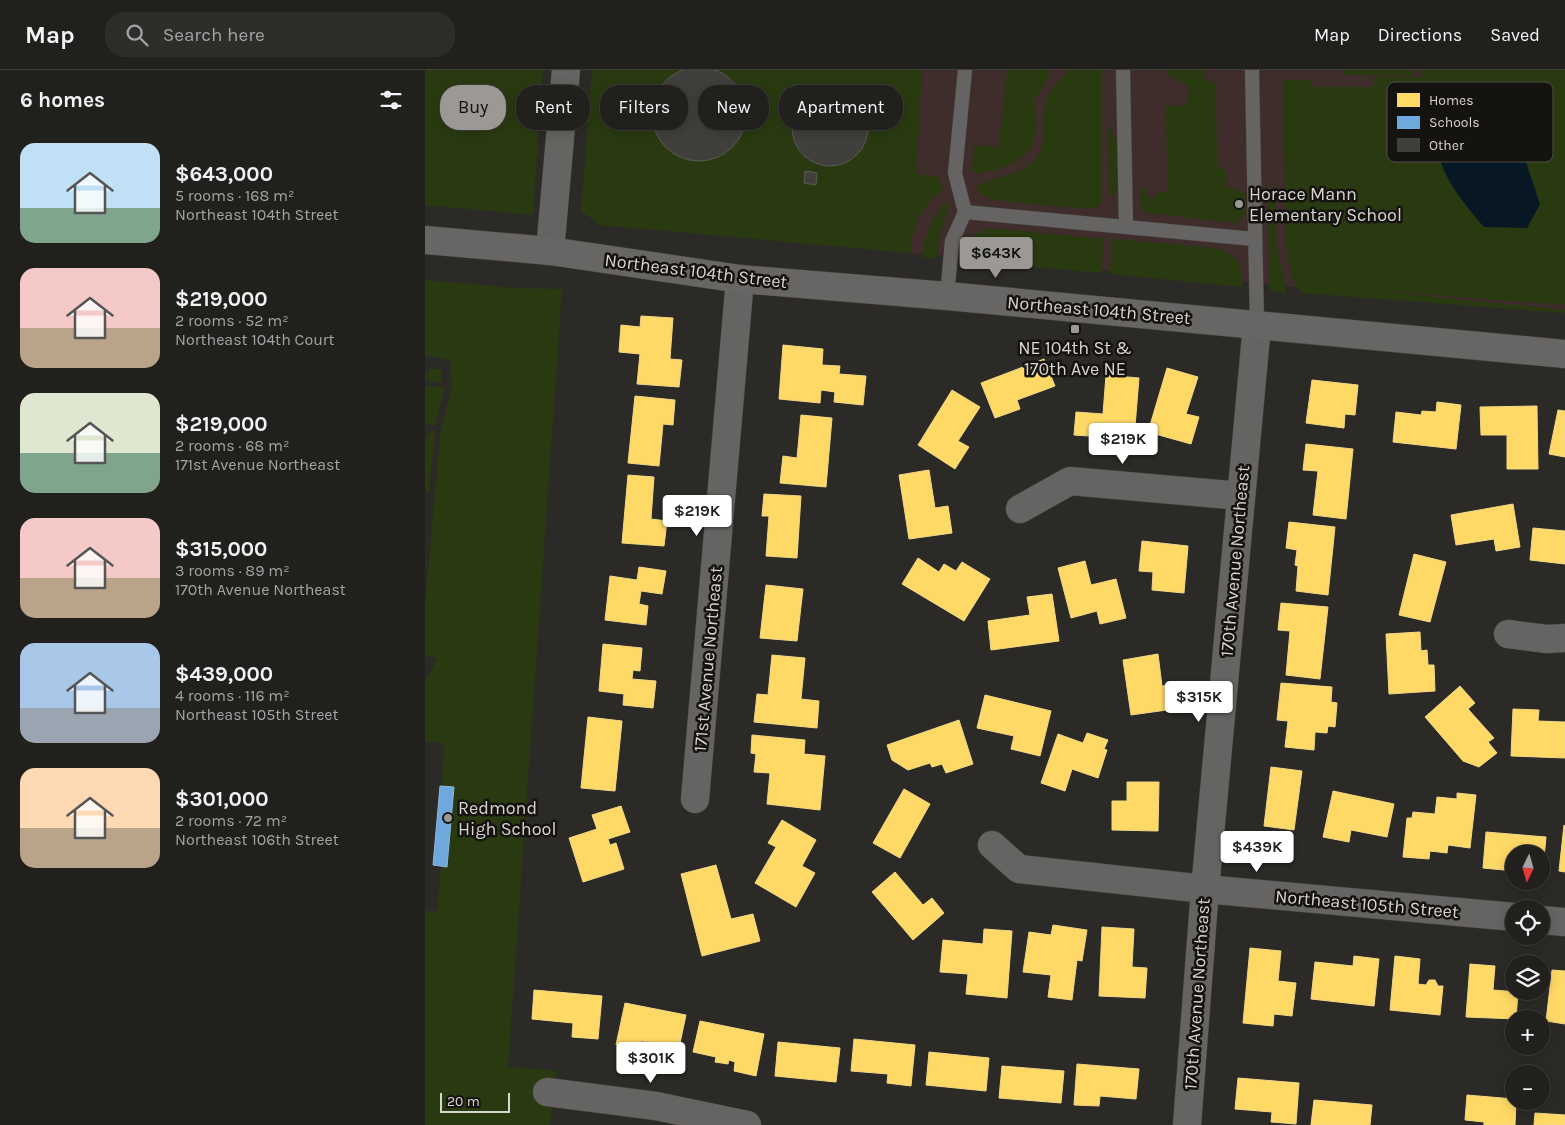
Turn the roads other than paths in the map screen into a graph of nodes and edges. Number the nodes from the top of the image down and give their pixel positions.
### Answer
1 (566, 70) edge
2 (965, 70) edge
3 (1123, 70) edge
4 (1252, 70) edge
5 (965, 212) junction
6 (1126, 226) junction
7 (1254, 239) junction
8 (425, 240) edge
9 (550, 251) junction
10 (740, 279) junction
11 (947, 296) junction
12 (1257, 325) junction
13 (1565, 354) edge
14 (1241, 496) junction
15 (1020, 509) dead end
16 (1508, 634) dead end
17 (1565, 638) edge
18 (695, 799) dead end
19 (991, 845) dead end
20 (1205, 889) junction
21 (1505, 916) edge
22 (1550, 921) edge
23 (1565, 922) edge
24 (547, 1092) dead end
25 (656, 1116) edge
26 (747, 1125) edge
27 (1187, 1125) edge

1 - 9 street
2 - 5 lane
3 - 6 lane
4 - 7 lane
5 - 6 lane
5 - 11 lane
6 - 7 lane
7 - 12 lane
8 - 9 street, Northeast 104th Street
9 - 10 street, Northeast 104th Street
10 - 11 street, Northeast 104th Street
10 - 18 street, 171st Avenue Northeast
11 - 12 street, Northeast 104th Street
12 - 13 street, Northeast 104th Street
12 - 14 street, 170th Avenue Northeast
14 - 15 street
14 - 20 street, 170th Avenue Northeast
16 - 17 street
19 - 20 street, Northeast 105th Street
20 - 21 street, Northeast 105th Street
20 - 27 street, 170th Avenue Northeast
22 - 23 street
24 - 25 street
25 - 26 street

